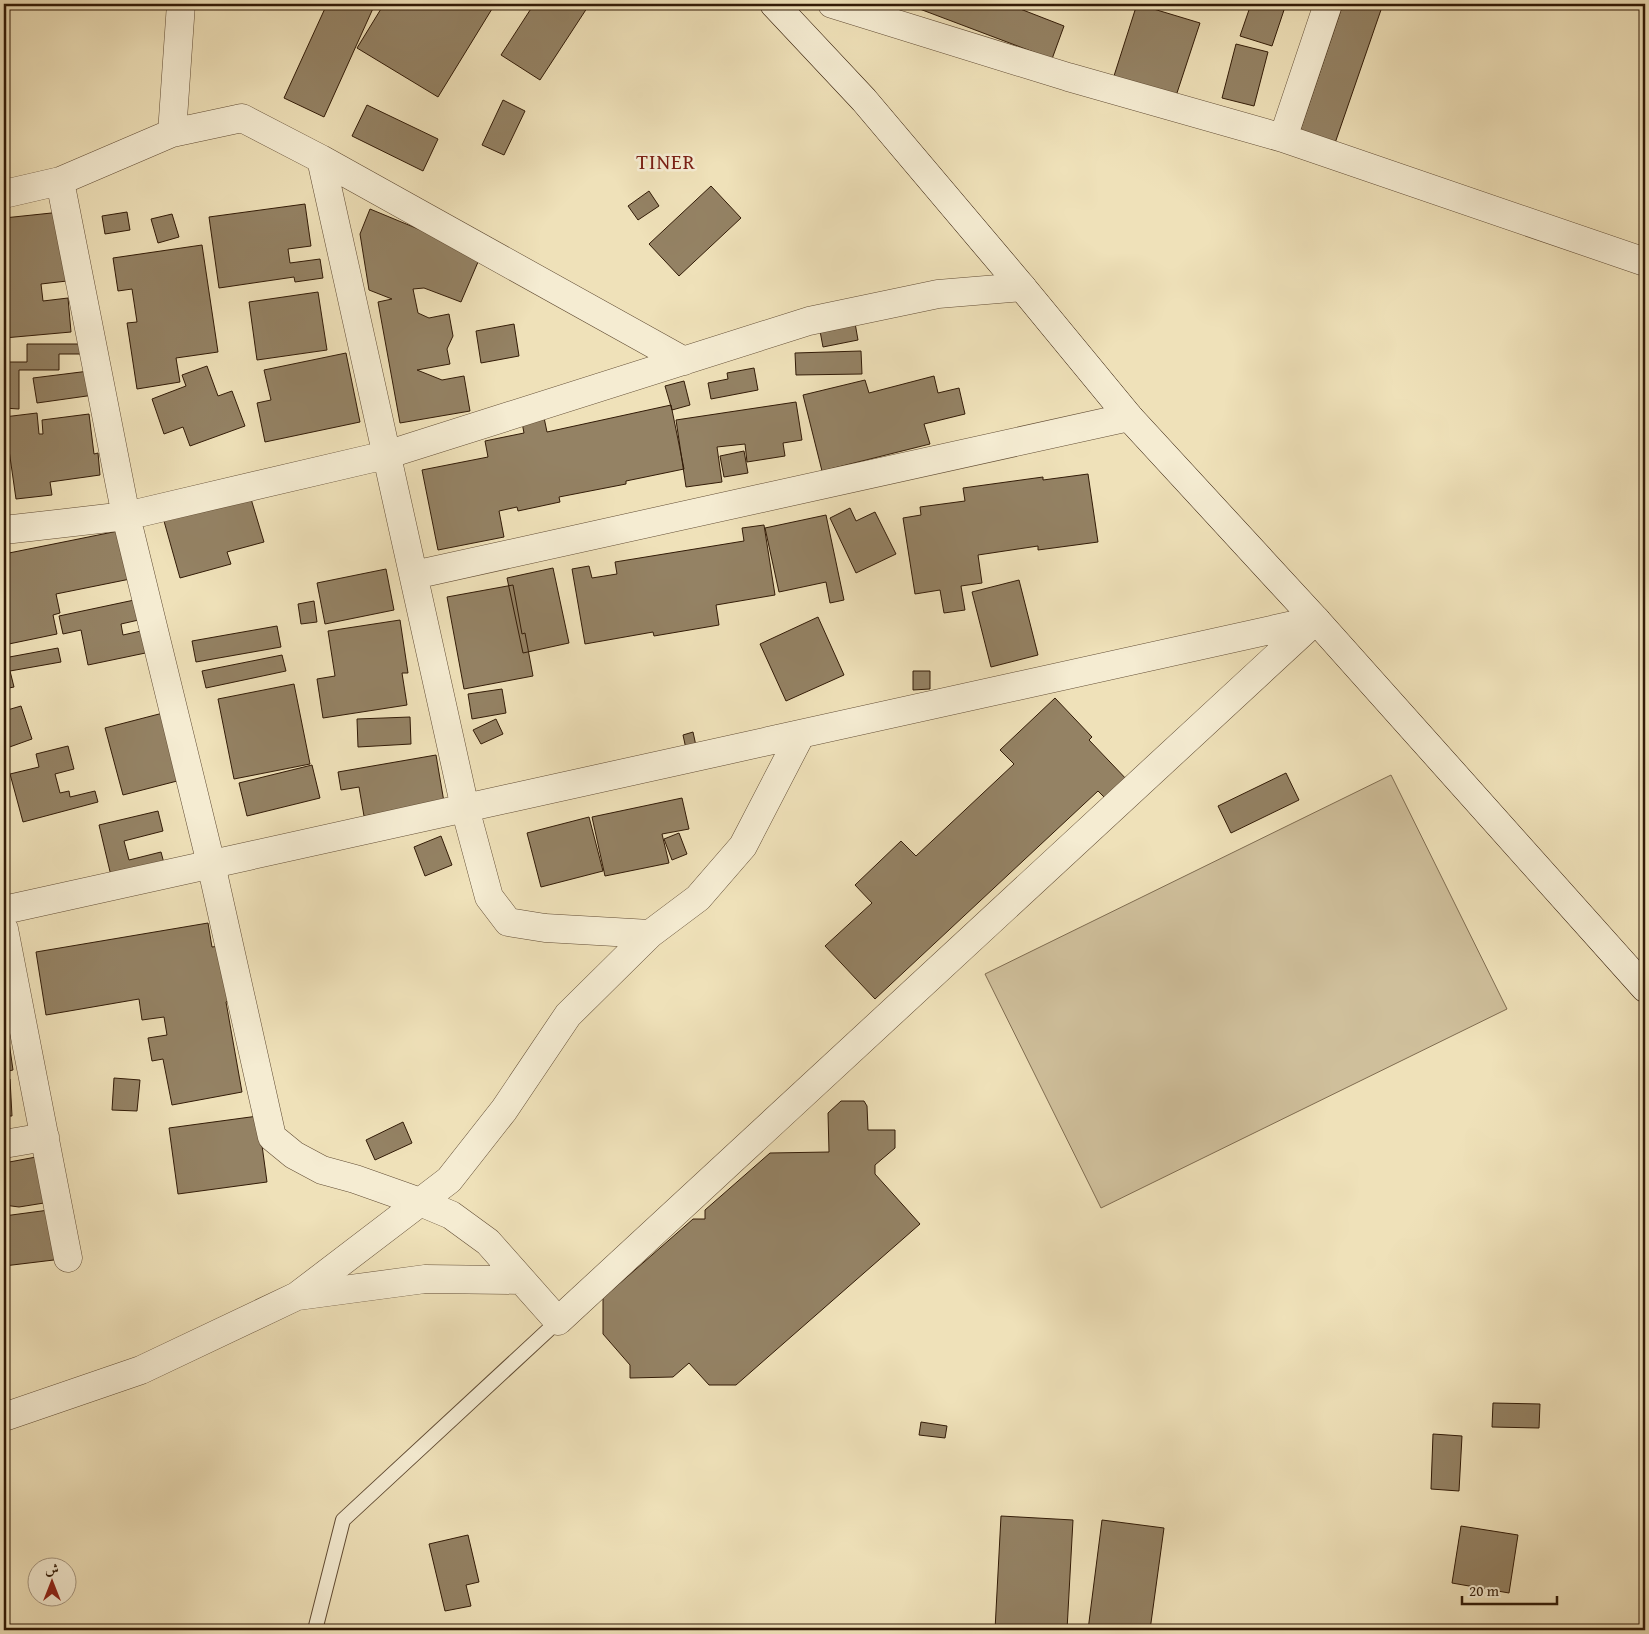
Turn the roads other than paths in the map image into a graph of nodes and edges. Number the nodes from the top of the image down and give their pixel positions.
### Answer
1 (181, 4) edge
2 (774, 4) edge
3 (1328, 4) edge
4 (847, 6) edge
5 (172, 132) junction
6 (1283, 138) junction
7 (321, 159) junction
8 (60, 181) junction
9 (4, 194) edge
10 (1645, 262) edge
11 (1022, 287) junction
12 (684, 361) junction
13 (1129, 418) junction
14 (386, 455) junction
15 (126, 516) junction
16 (4, 530) edge
17 (414, 575) junction
18 (1316, 620) junction
19 (801, 734) junction
20 (465, 808) junction
21 (211, 864) junction
22 (4, 910) edge
23 (4, 929) edge
24 (650, 934) junction
25 (1645, 988) edge
26 (44, 1137) junction
27 (4, 1144) edge
28 (420, 1202) junction
29 (68, 1258) dead end
30 (521, 1280) junction
31 (297, 1296) junction
32 (558, 1321) junction
33 (4, 1417) edge
34 (315, 1630) edge

1 - 5 street
2 - 11 street
3 - 6 street
4 - 6 street
5 - 7 street
5 - 8 street
6 - 10 street
7 - 12 street
7 - 14 street
8 - 9 street
8 - 15 street
11 - 12 street
11 - 13 street
12 - 14 street
13 - 17 street
13 - 18 street
14 - 15 street
14 - 17 street
15 - 16 street
15 - 21 street
17 - 20 street
18 - 19 street
18 - 25 street
18 - 32 street
19 - 20 street
19 - 24 street
20 - 21 street
20 - 24 street
21 - 22 street
21 - 28 street
23 - 26 street
24 - 28 street
26 - 27 street
26 - 29 street
28 - 30 street
28 - 31 street
30 - 31 street
30 - 32 street
31 - 33 street
32 - 34 lane

